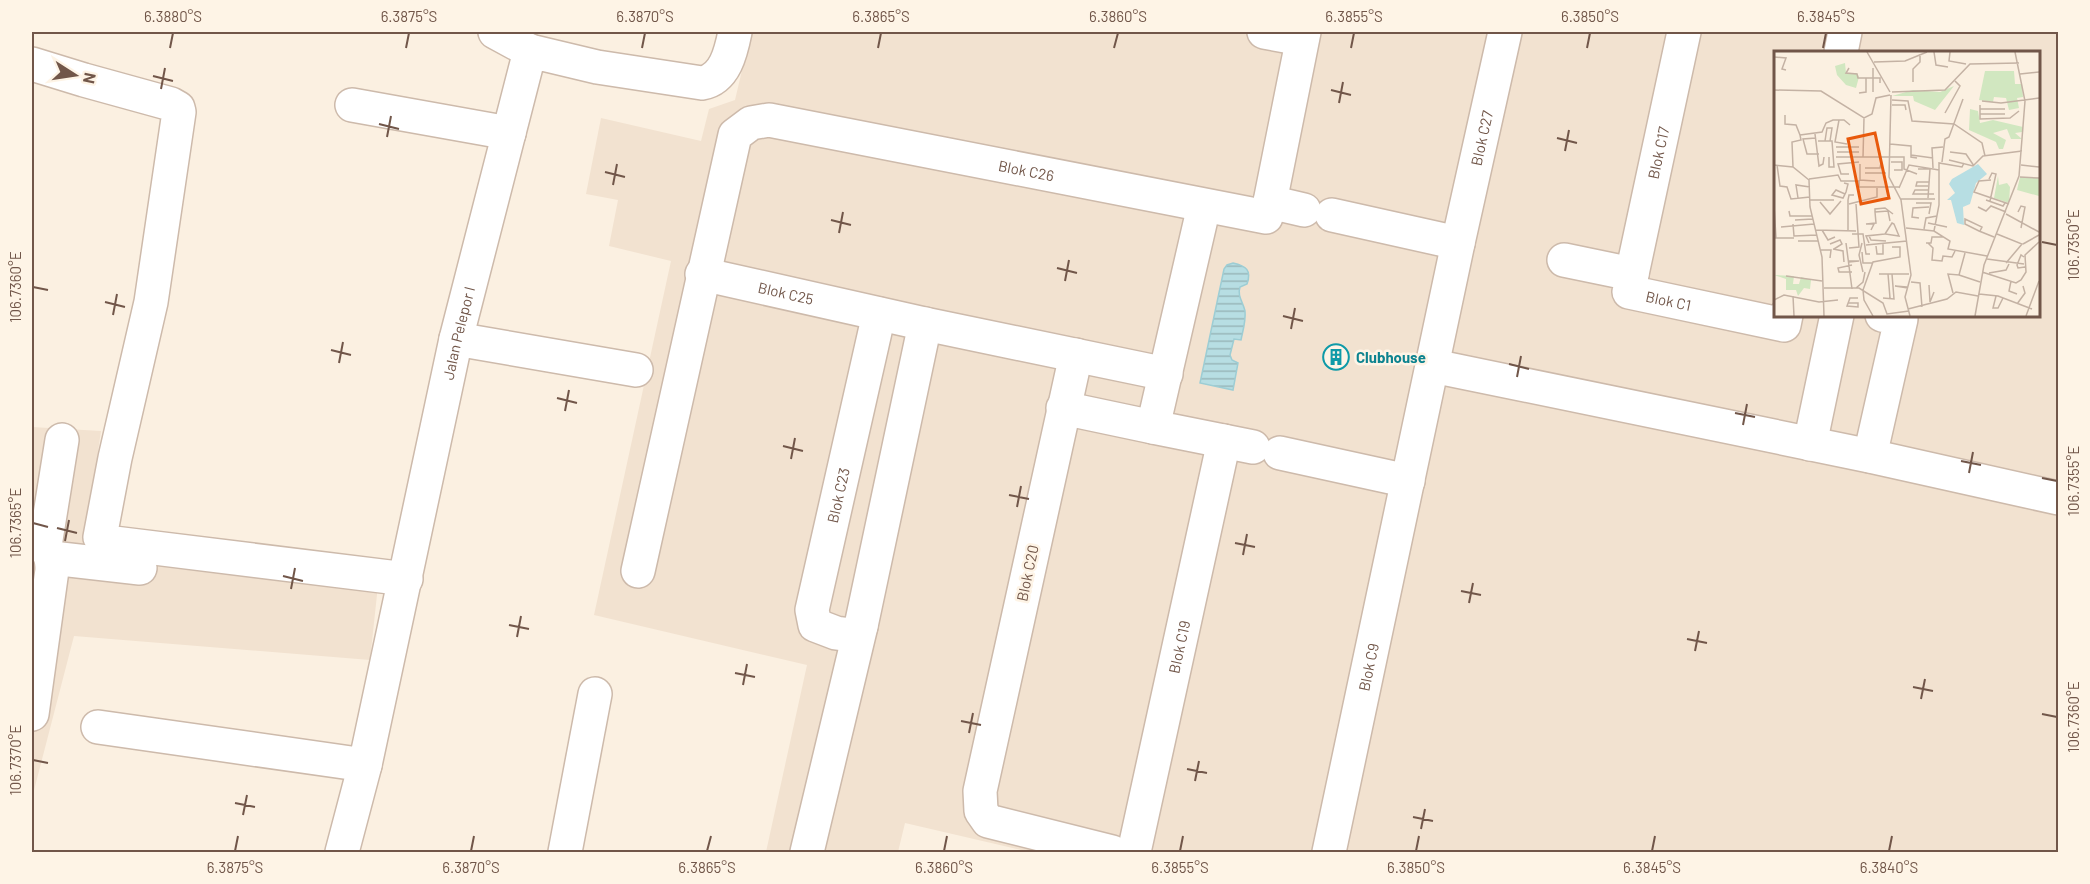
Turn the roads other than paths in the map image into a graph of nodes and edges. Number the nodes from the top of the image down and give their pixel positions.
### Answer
1 (495, 32) edge
2 (735, 32) edge
3 (1264, 32) edge
4 (1505, 32) edge
5 (1684, 32) edge
6 (1845, 32) edge
7 (1303, 35) edge
8 (530, 51) junction
9 (1841, 51) edge
10 (32, 64) edge
11 (352, 105) dead end
12 (509, 133) junction
13 (1270, 202) junction
14 (1204, 206) junction
15 (1458, 243) junction
16 (1564, 261) dead end
17 (702, 274) junction
18 (1632, 274) junction
19 (879, 314) junction
20 (1786, 316) edge
21 (1837, 316) edge
22 (1887, 316) edge
23 (925, 324) junction
24 (456, 339) junction
25 (1076, 355) junction
26 (1433, 366) junction
27 (636, 370) dead end
28 (1166, 374) junction
29 (1063, 408) junction
30 (1153, 427) junction
31 (62, 440) dead end
32 (1810, 444) junction
33 (1252, 447) junction
34 (1870, 456) junction
35 (1408, 481) junction
36 (2058, 498) edge
37 (43, 548) edge
38 (638, 571) dead end
39 (406, 579) junction
40 (361, 595) dead end
41 (861, 626) junction
42 (595, 694) dead end
43 (32, 714) edge
44 (98, 727) dead end
45 (365, 765) junction
46 (342, 852) edge
47 (565, 852) edge
48 (807, 852) edge
49 (1112, 852) edge
50 (1134, 852) edge
51 (1329, 852) edge

1 - 8 street
2 - 8 street
3 - 7 street
4 - 15 street, Blok C27
5 - 18 street, Blok C17
6 - 9 street
7 - 13 street
8 - 12 street, Jalan Pelepor I
10 - 39 street
11 - 12 street
12 - 24 street, Jalan Pelepor I
13 - 14 street, Blok C26
13 - 15 street
14 - 17 street, Blok C26
14 - 28 street
15 - 26 street, Blok C27
16 - 18 street, Blok C1
17 - 19 street, Blok C25
17 - 38 street
18 - 20 street, Blok C1
19 - 23 street, Blok C25
19 - 41 street, Blok C23
21 - 32 street
22 - 34 street
23 - 25 street, Blok C25
23 - 41 street
24 - 27 street
24 - 39 street, Jalan Pelepor I
25 - 28 street, Blok C25
25 - 29 street, Blok C20
26 - 32 street
26 - 35 street, Blok C9
28 - 30 street
29 - 30 street
29 - 49 street, Blok C20
30 - 33 street
31 - 37 street
32 - 34 street
33 - 35 street
33 - 50 street, Blok C19
34 - 36 street
35 - 51 street, Blok C9
37 - 40 street
37 - 43 street
39 - 45 street, Jalan Pelepor I
41 - 48 street
42 - 47 street
44 - 45 street
45 - 46 street, Jalan Pelepor I

